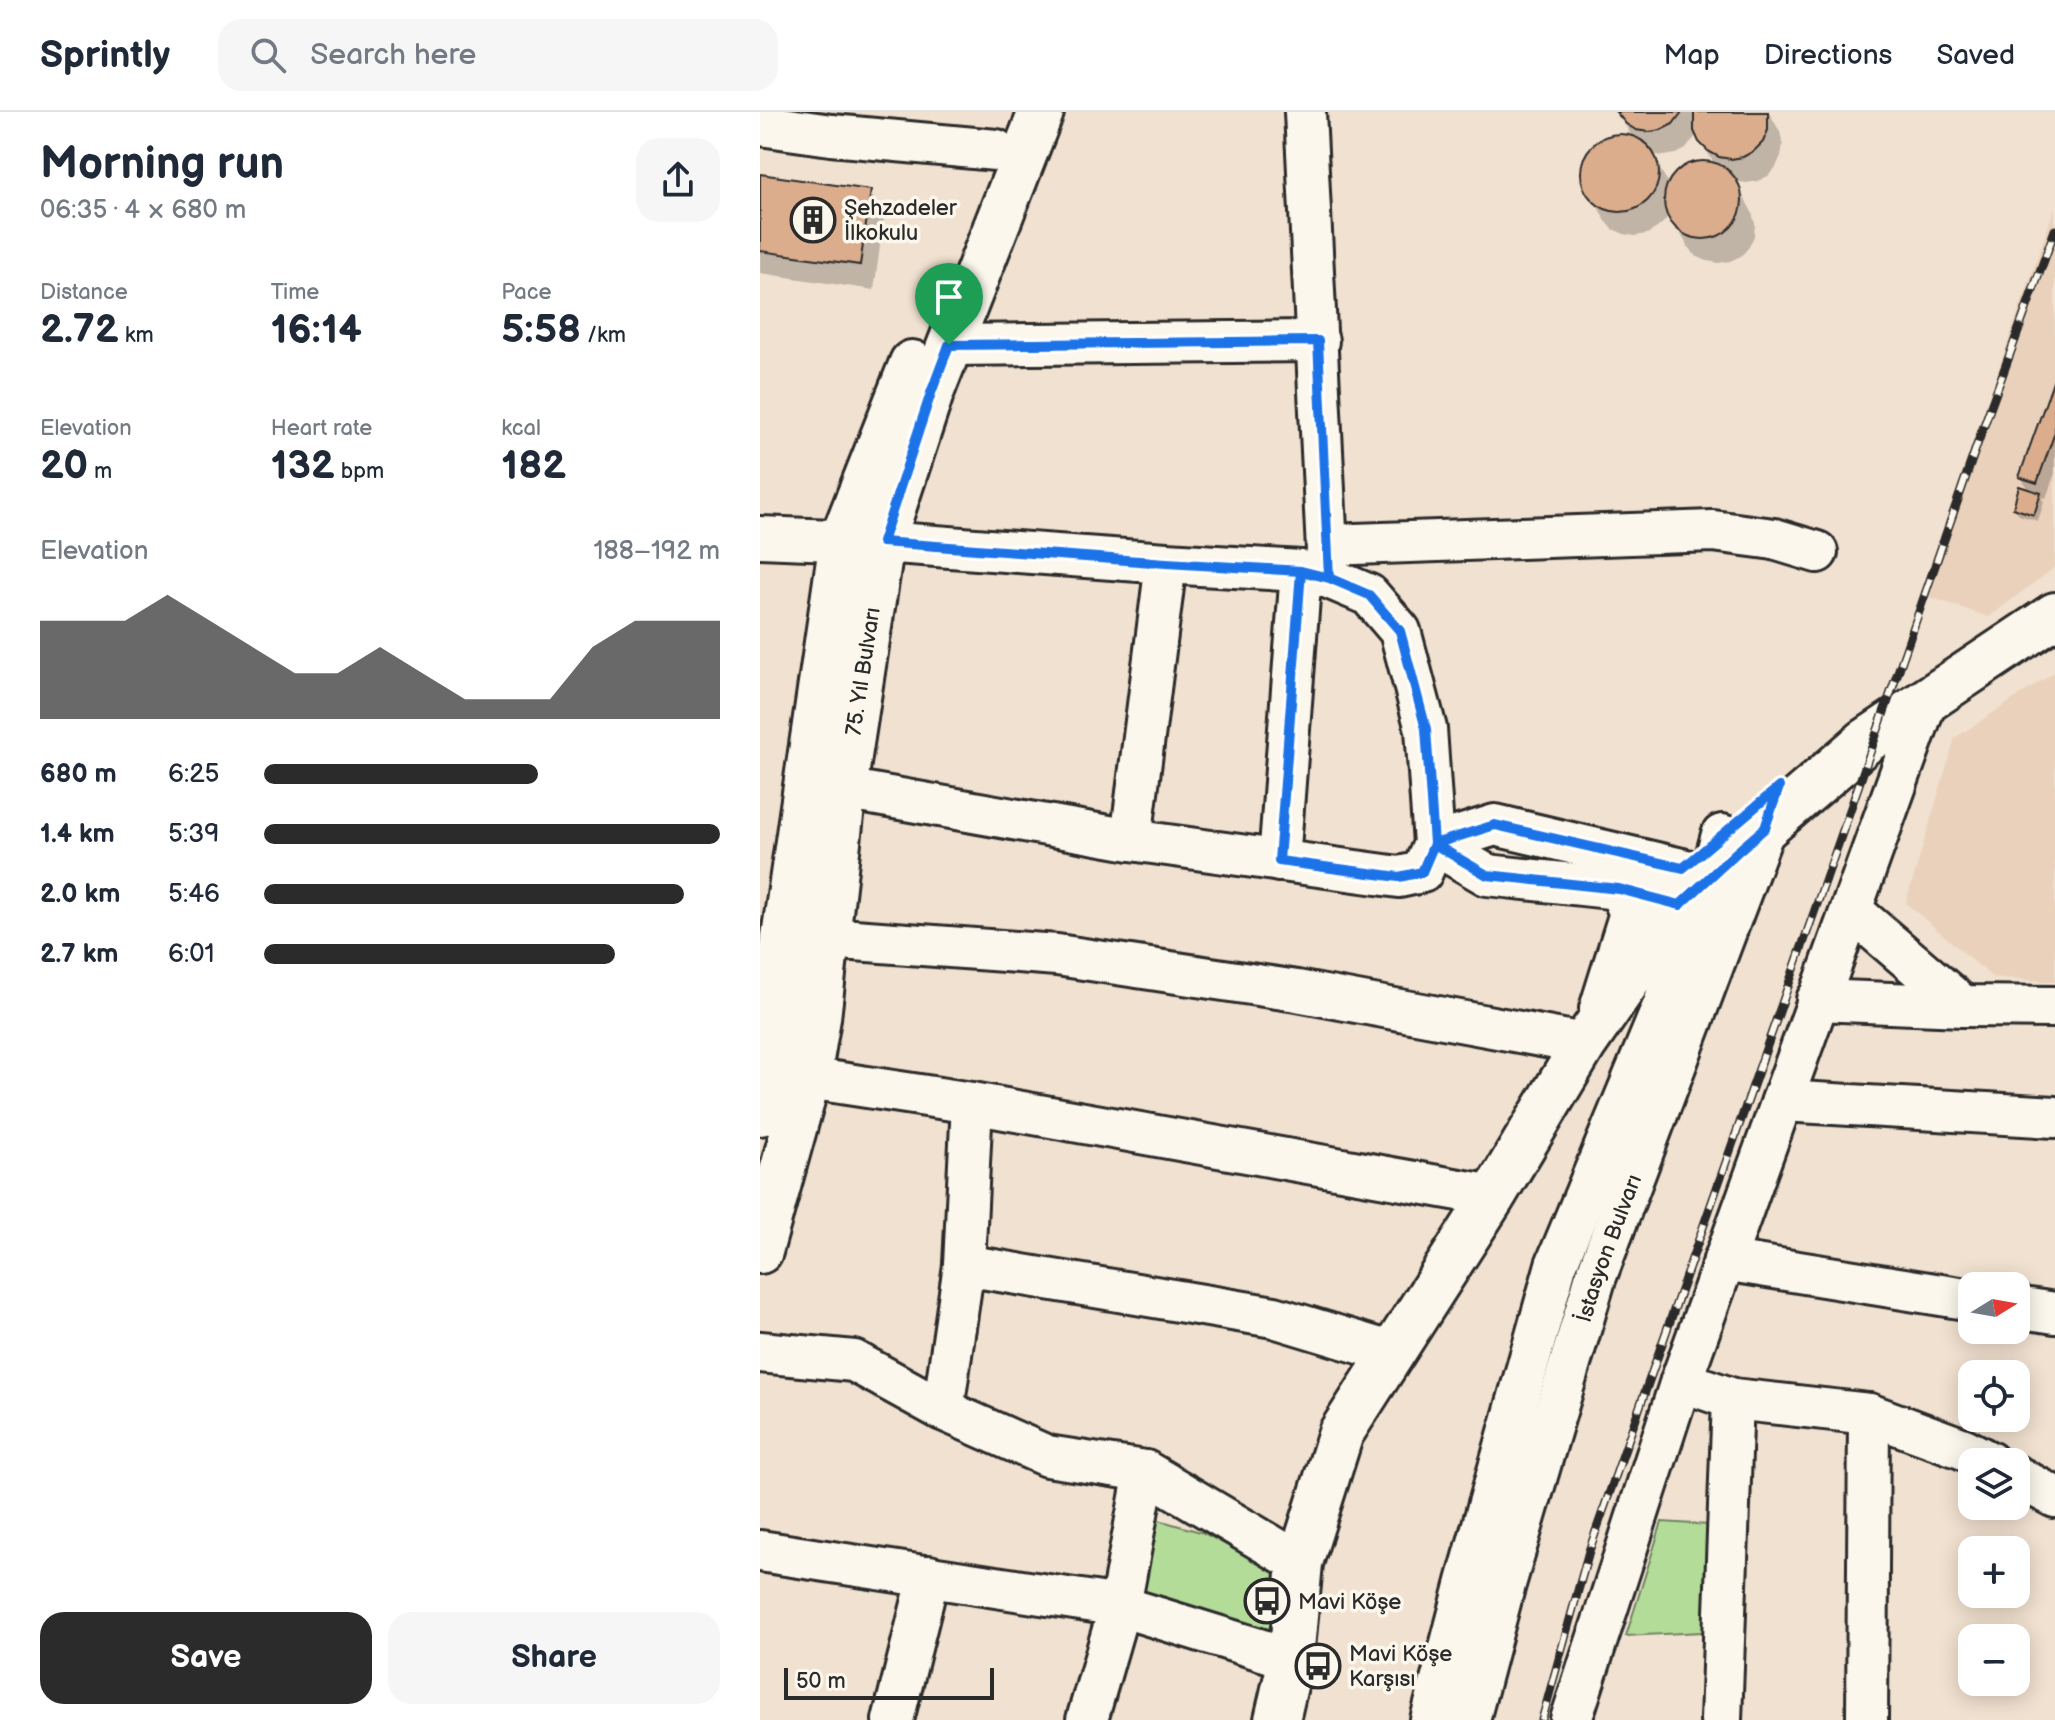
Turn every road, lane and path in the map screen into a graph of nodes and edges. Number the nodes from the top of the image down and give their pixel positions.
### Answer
1 (1041, 112) edge
2 (1305, 112) edge
3 (832, 123) edge
4 (760, 125) edge
5 (1004, 131) edge
6 (1318, 341) junction
7 (949, 345) junction
8 (760, 537) edge
9 (862, 541) junction
10 (1817, 552) dead end
11 (1166, 563) junction
12 (1319, 565) junction
13 (2055, 615) edge
14 (1926, 702) junction
15 (1866, 741) junction
16 (1779, 787) junction
17 (844, 789) junction
18 (1765, 828) junction
19 (1131, 840) junction
20 (1434, 844) junction
21 (1279, 861) junction
22 (1678, 878) junction
23 (1851, 910) junction
24 (772, 937) edge
25 (827, 938) junction
26 (1817, 1000) junction
27 (1963, 1006) junction
28 (2055, 1007) edge
29 (1589, 1036) junction
30 (780, 1073) edge
31 (1782, 1101) junction
32 (972, 1103) junction
33 (760, 1113) edge
34 (2055, 1117) edge
35 (1493, 1196) junction
36 (760, 1251) edge
37 (1724, 1260) junction
38 (964, 1265) junction
39 (1958, 1298) edge
40 (2030, 1309) edge
41 (2055, 1313) edge
42 (760, 1352) edge
43 (1393, 1353) junction
44 (1681, 1381) junction
45 (1733, 1399) junction
46 (943, 1410) junction
47 (1869, 1414) junction
48 (1961, 1448) edge
49 (1145, 1471) junction
50 (2030, 1484) edge
51 (2055, 1497) edge
52 (760, 1551) edge
53 (1300, 1563) junction
54 (929, 1576) junction
55 (1120, 1606) junction
56 (1291, 1659) junction
57 (893, 1720) edge
58 (1087, 1720) edge
59 (1277, 1720) edge
60 (1431, 1720) edge
61 (1469, 1720) edge
62 (1571, 1720) edge
63 (1721, 1720) edge
64 (1867, 1720) edge

1 - 7 main road, 75. Yıl Bulvarı
2 - 6 street
3 - 4 street
3 - 5 street
5 - 9 main road, 75. Yıl Bulvarı
6 - 7 street
6 - 12 street
7 - 9 main road, 75. Yıl Bulvarı
8 - 9 street
9 - 11 street
9 - 17 main road, 75. Yıl Bulvarı
9 - 24 main road, 75. Yıl Bulvarı
10 - 12 street
11 - 12 street
11 - 19 street
12 - 20 street
12 - 21 street
13 - 14 main road
14 - 15 main road
14 - 23 street
15 - 16 main road
15 - 18 main road
16 - 18 street, İstasyon Bulvarı
16 - 22 main road
17 - 19 street
17 - 25 main road, 75. Yıl Bulvarı
18 - 22 main road
18 - 61 street, İstasyon Bulvarı
19 - 21 street
20 - 21 street
20 - 22 street
20 - 22 street
22 - 29 main road
22 - 60 street, İstasyon Bulvarı
23 - 26 street
23 - 27 street
24 - 30 main road, 75. Yıl Bulvarı
25 - 29 street
25 - 30 main road, 75. Yıl Bulvarı
26 - 27 street
26 - 31 street
27 - 28 street
29 - 35 main road
30 - 32 street
30 - 33 main road, 75. Yıl Bulvarı
30 - 36 main road, 75. Yıl Bulvarı
31 - 34 street
31 - 37 street
32 - 35 street
32 - 38 street
35 - 43 main road
37 - 39 street
37 - 44 street
38 - 43 street
38 - 46 street
40 - 41 street
42 - 46 street
43 - 53 main road
44 - 45 street
44 - 62 street
45 - 47 street
45 - 63 street
46 - 49 street
47 - 48 street
47 - 64 street
49 - 53 street
49 - 55 street
50 - 51 street
52 - 54 street
53 - 56 main road
54 - 55 street
54 - 57 street
55 - 56 street
55 - 58 street
56 - 59 main road

